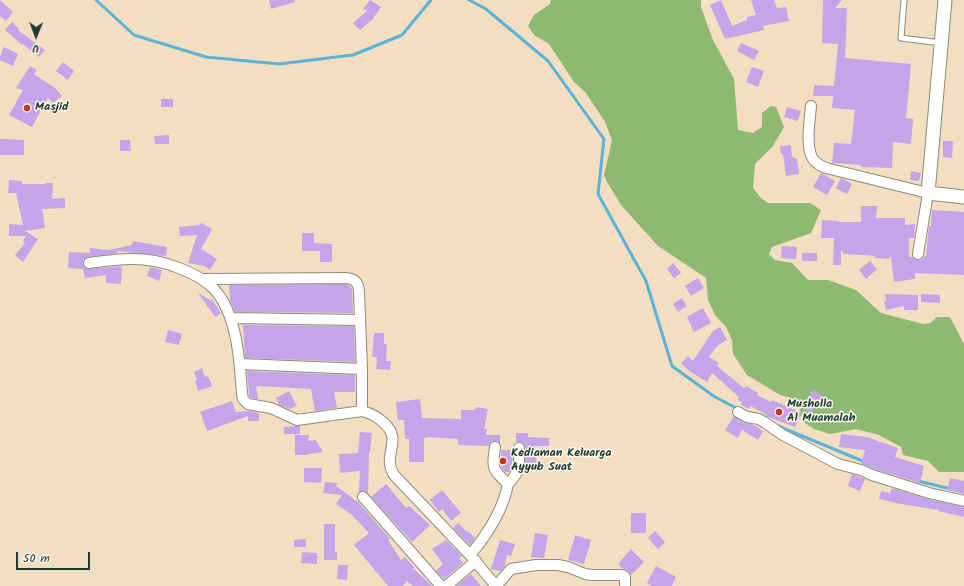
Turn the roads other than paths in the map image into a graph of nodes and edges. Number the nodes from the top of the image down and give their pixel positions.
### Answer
1 (904, 0) edge
2 (945, 0) edge
3 (941, 43) junction
4 (811, 106) dead end
5 (928, 193) junction
6 (964, 197) edge
7 (918, 254) dead end
8 (89, 263) dead end
9 (203, 279) junction
10 (231, 318) junction
11 (360, 320) junction
12 (240, 364) junction
13 (362, 369) junction
14 (362, 411) junction
15 (738, 412) dead end
16 (495, 447) dead end
17 (519, 448) dead end
18 (508, 484) junction
19 (363, 497) dead end
20 (964, 501) edge
21 (473, 558) junction
22 (441, 586) edge
23 (446, 586) edge
24 (496, 586) edge
25 (625, 586) edge

1 - 3 lane
2 - 3 street
3 - 5 street
4 - 5 street
5 - 6 street
5 - 7 street
8 - 9 street
9 - 10 street
9 - 11 street
10 - 11 street
10 - 12 street
11 - 13 street
12 - 13 street
12 - 14 street
13 - 14 street
14 - 21 street
15 - 20 street
16 - 18 street
17 - 18 street
18 - 21 street
19 - 22 street
21 - 23 street
21 - 24 street
24 - 25 street

